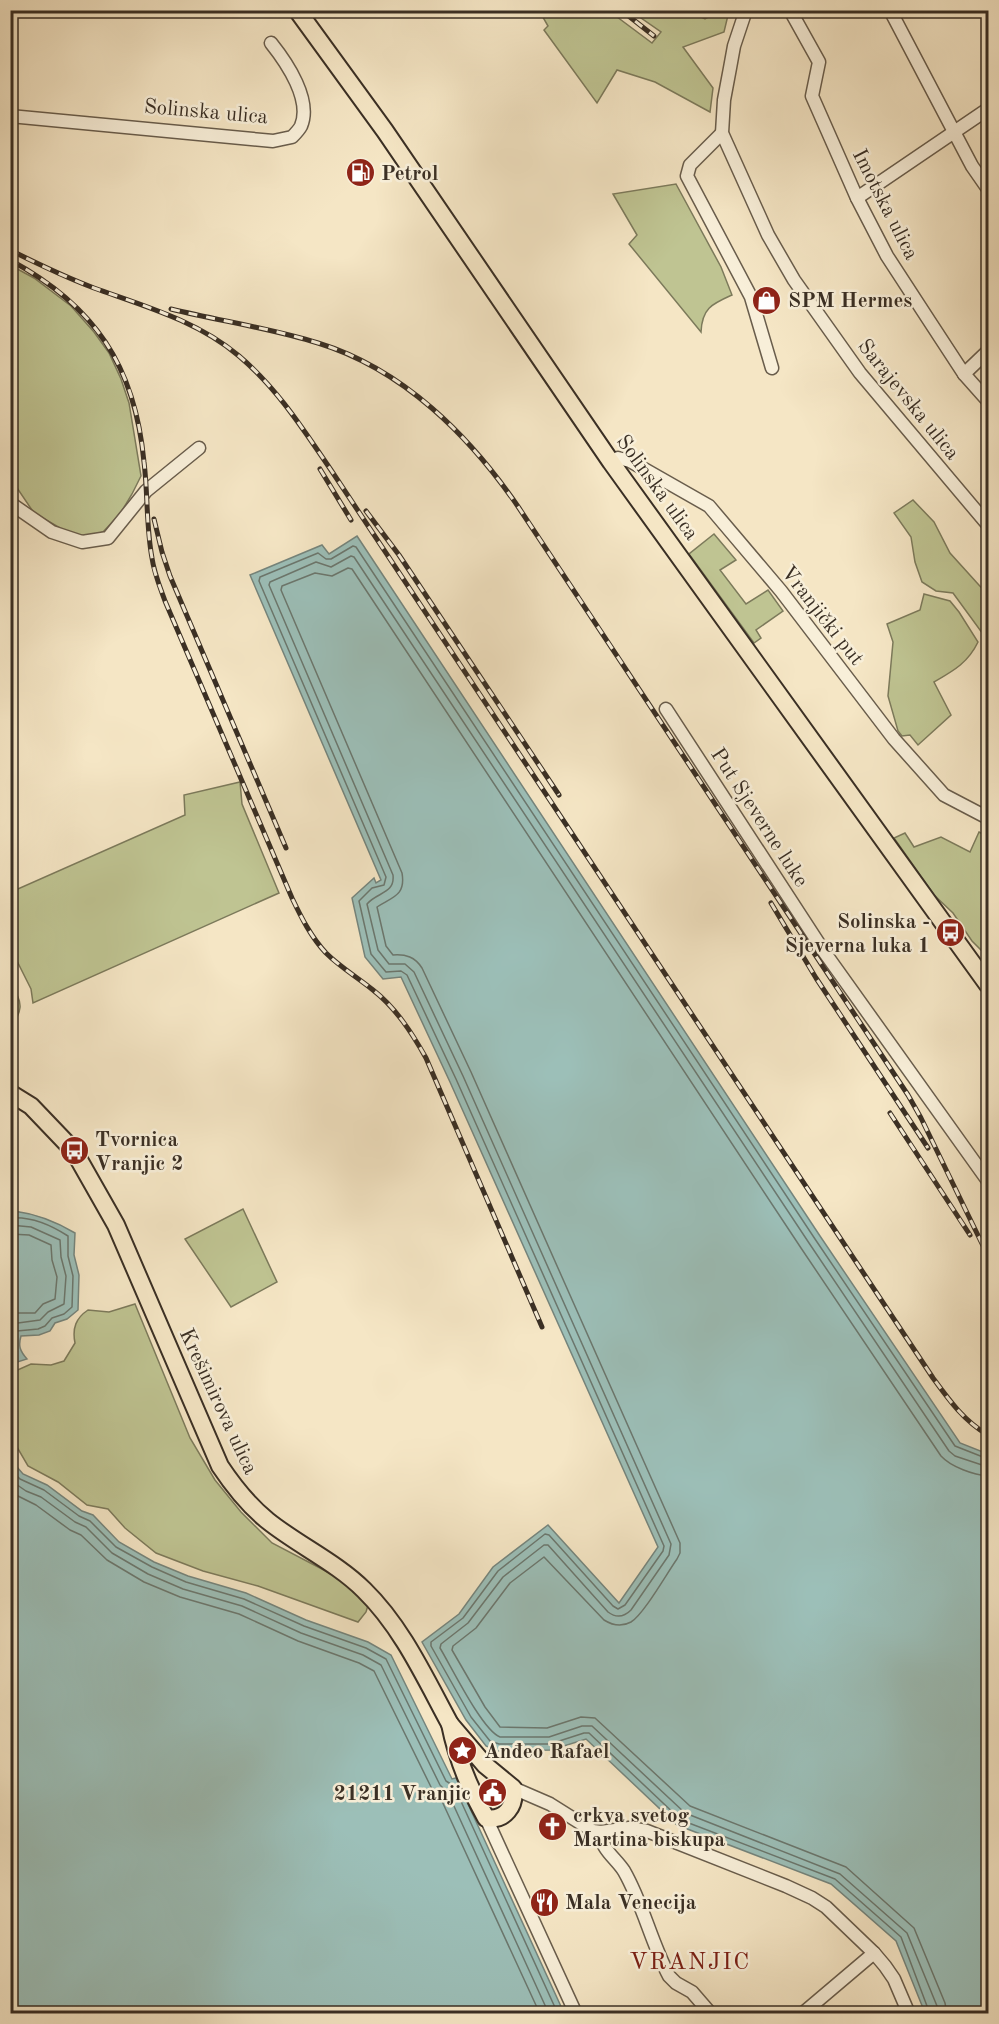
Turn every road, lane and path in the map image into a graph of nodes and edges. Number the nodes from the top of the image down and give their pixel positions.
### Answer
1 (297, 10) edge
2 (746, 10) edge
3 (790, 10) edge
4 (890, 10) edge
5 (271, 43) dead end
6 (988, 109) edge
7 (10, 116) edge
8 (954, 132) junction
9 (722, 133) junction
10 (988, 189) edge
11 (857, 198) junction
12 (988, 351) edge
13 (772, 368) dead end
14 (964, 374) junction
15 (988, 401) edge
16 (199, 448) dead end
17 (611, 462) junction
18 (10, 503) edge
19 (988, 525) edge
20 (666, 709) dead end
21 (988, 818) edge
22 (988, 985) edge
23 (10, 1093) edge
24 (988, 1181) edge
25 (450, 1724) junction
26 (513, 1788) junction
27 (486, 1818) junction
28 (601, 1832) junction
29 (874, 1953) junction
30 (576, 2013) edge
31 (711, 2013) edge
32 (802, 2013) edge
33 (909, 2013) edge

1 - 17 main road, Solinska ulica
2 - 9 street, Sarajevska ulica
3 - 11 street, Imotska ulica
4 - 8 street
5 - 7 street, Solinska ulica
6 - 8 street
8 - 10 street
8 - 11 street
9 - 13 street
9 - 19 street, Sarajevska ulica
11 - 14 street, Imotska ulica
12 - 14 street
14 - 15 street, Imotska ulica
16 - 18 street
17 - 21 street, Vranjički put
17 - 22 main road, Solinska ulica
20 - 24 street, Put Sjeverne luke
23 - 25 main road, Krešimirova ulica
25 - 26 main road
25 - 27 main road
26 - 27 main road
26 - 28 street
27 - 30 street
28 - 29 street
28 - 31 street
29 - 32 street
29 - 33 street

